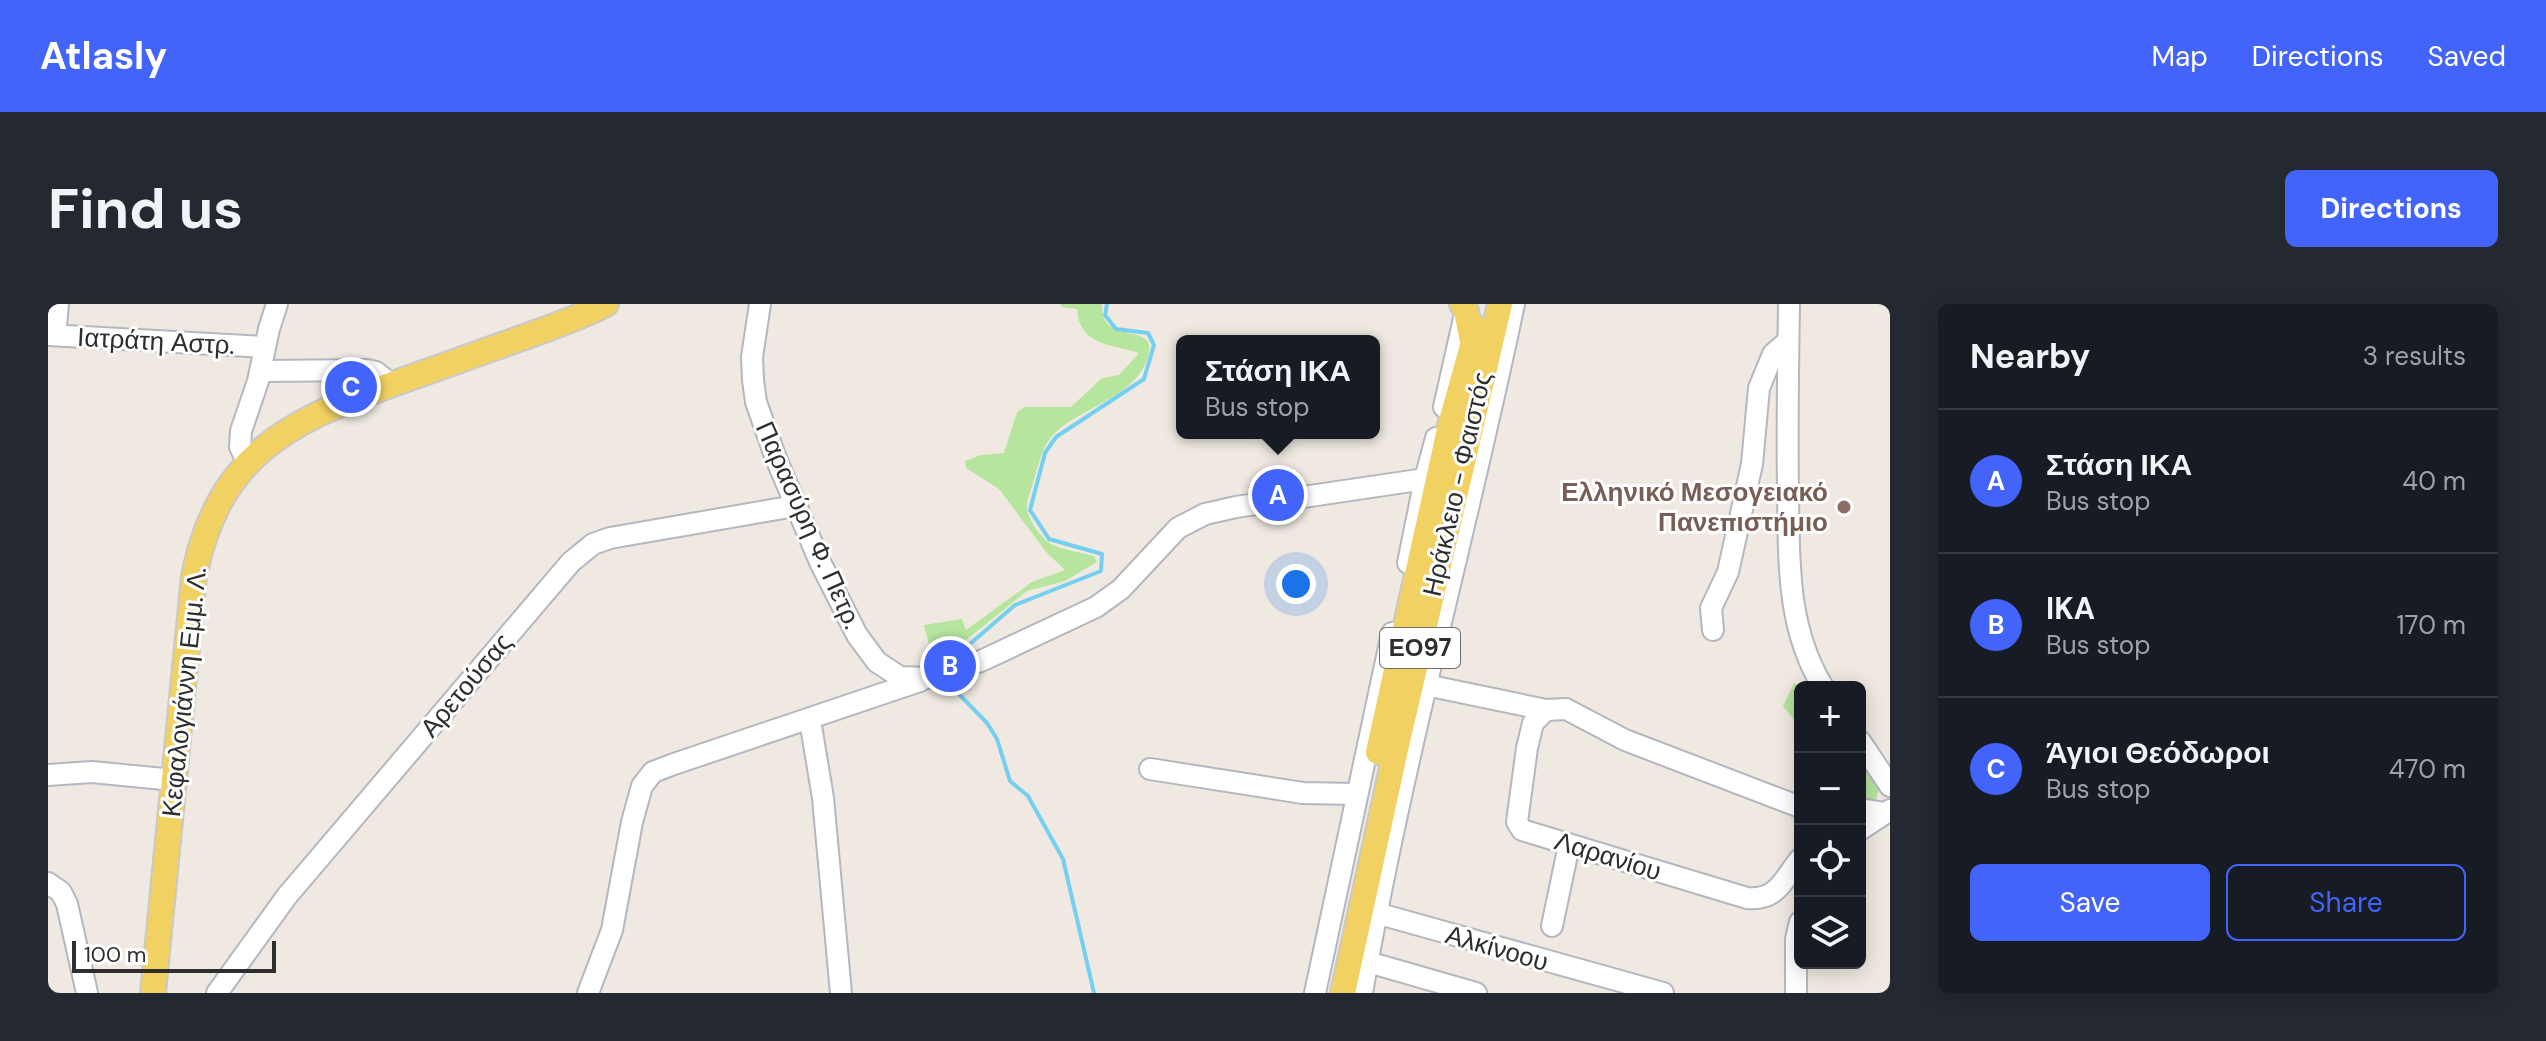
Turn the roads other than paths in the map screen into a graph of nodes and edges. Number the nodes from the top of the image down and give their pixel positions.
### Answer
1 (58, 304) edge
2 (277, 304) edge
3 (606, 304) edge
4 (760, 304) edge
5 (1500, 304) edge
6 (1514, 304) edge
7 (1789, 304) edge
8 (1470, 305) edge
9 (51, 335) edge
10 (1788, 341) junction
11 (265, 347) junction
12 (1504, 352) junction
13 (261, 371) junction
14 (391, 384) junction
15 (248, 463) junction
16 (1425, 479) junction
17 (795, 506) junction
18 (1421, 559) junction
19 (1402, 591) junction
20 (1713, 630) dead end
21 (928, 678) junction
22 (1820, 681) edge
23 (1424, 693) junction
24 (1546, 710) junction
25 (810, 720) junction
26 (1397, 745) junction
27 (1866, 750) edge
28 (1150, 769) dead end
29 (48, 775) edge
30 (174, 780) junction
31 (1890, 786) edge
32 (1356, 794) junction
33 (1794, 805) edge
34 (1866, 809) edge
35 (1887, 811) edge
36 (1866, 826) edge
37 (1569, 845) junction
38 (1794, 867) edge
39 (48, 883) edge
40 (1376, 913) junction
41 (1552, 926) dead end
42 (1368, 962) junction
43 (1796, 969) edge
44 (87, 993) edge
45 (153, 993) edge
46 (217, 993) edge
47 (588, 993) edge
48 (841, 993) edge
49 (1315, 993) edge
50 (1329, 993) edge
51 (1343, 993) edge
52 (1362, 993) edge
53 (1476, 993) edge
54 (1663, 993) edge
55 (1796, 993) edge

1 - 9 street
2 - 11 street
3 - 14 main road, Κεφαλογιάννη Εμμ. Λ.
4 - 17 street, Παρασύρη Φ. Πετρ.
5 - 12 main road
5 - 26 main road, Ηράκλειο - Φαιστός / ΕΟ97
6 - 12 street
7 - 10 street
8 - 16 street
8 - 18 main road, Ηράκλειο - Φαιστός / ΕΟ97
9 - 11 street, Ιατράτη Αστρ.
10 - 20 street
10 - 22 street
11 - 13 street
12 - 23 street
13 - 14 street
13 - 15 street
14 - 15 main road, Κεφαλογιάννη Εμμ. Λ.
15 - 30 main road, Κεφαλογιάννη Εμμ. Λ.
16 - 19 street
16 - 21 street, Παρασύρη Φ. Πετρ.
17 - 21 street, Παρασύρη Φ. Πετρ.
17 - 46 street, Αρετούσας
18 - 19 main road
18 - 50 main road, Ηράκλειο - Φαιστός / ΕΟ97
19 - 32 street
21 - 25 street
23 - 24 street
23 - 26 main road
23 - 40 street
24 - 33 street
24 - 37 street, Λαρανίου
25 - 47 street
25 - 48 street
26 - 51 main road, Ηράκλειο - Φαιστός / ΕΟ97
27 - 31 street
28 - 32 street
29 - 30 street
30 - 45 main road, Κεφαλογιάννη Εμμ. Λ.
32 - 49 street
34 - 35 street
35 - 36 street
37 - 38 street, Λαρανίου
37 - 41 street
39 - 44 street
40 - 42 street
40 - 54 street, Αλκίνοου
42 - 52 street
42 - 53 street
43 - 55 street

